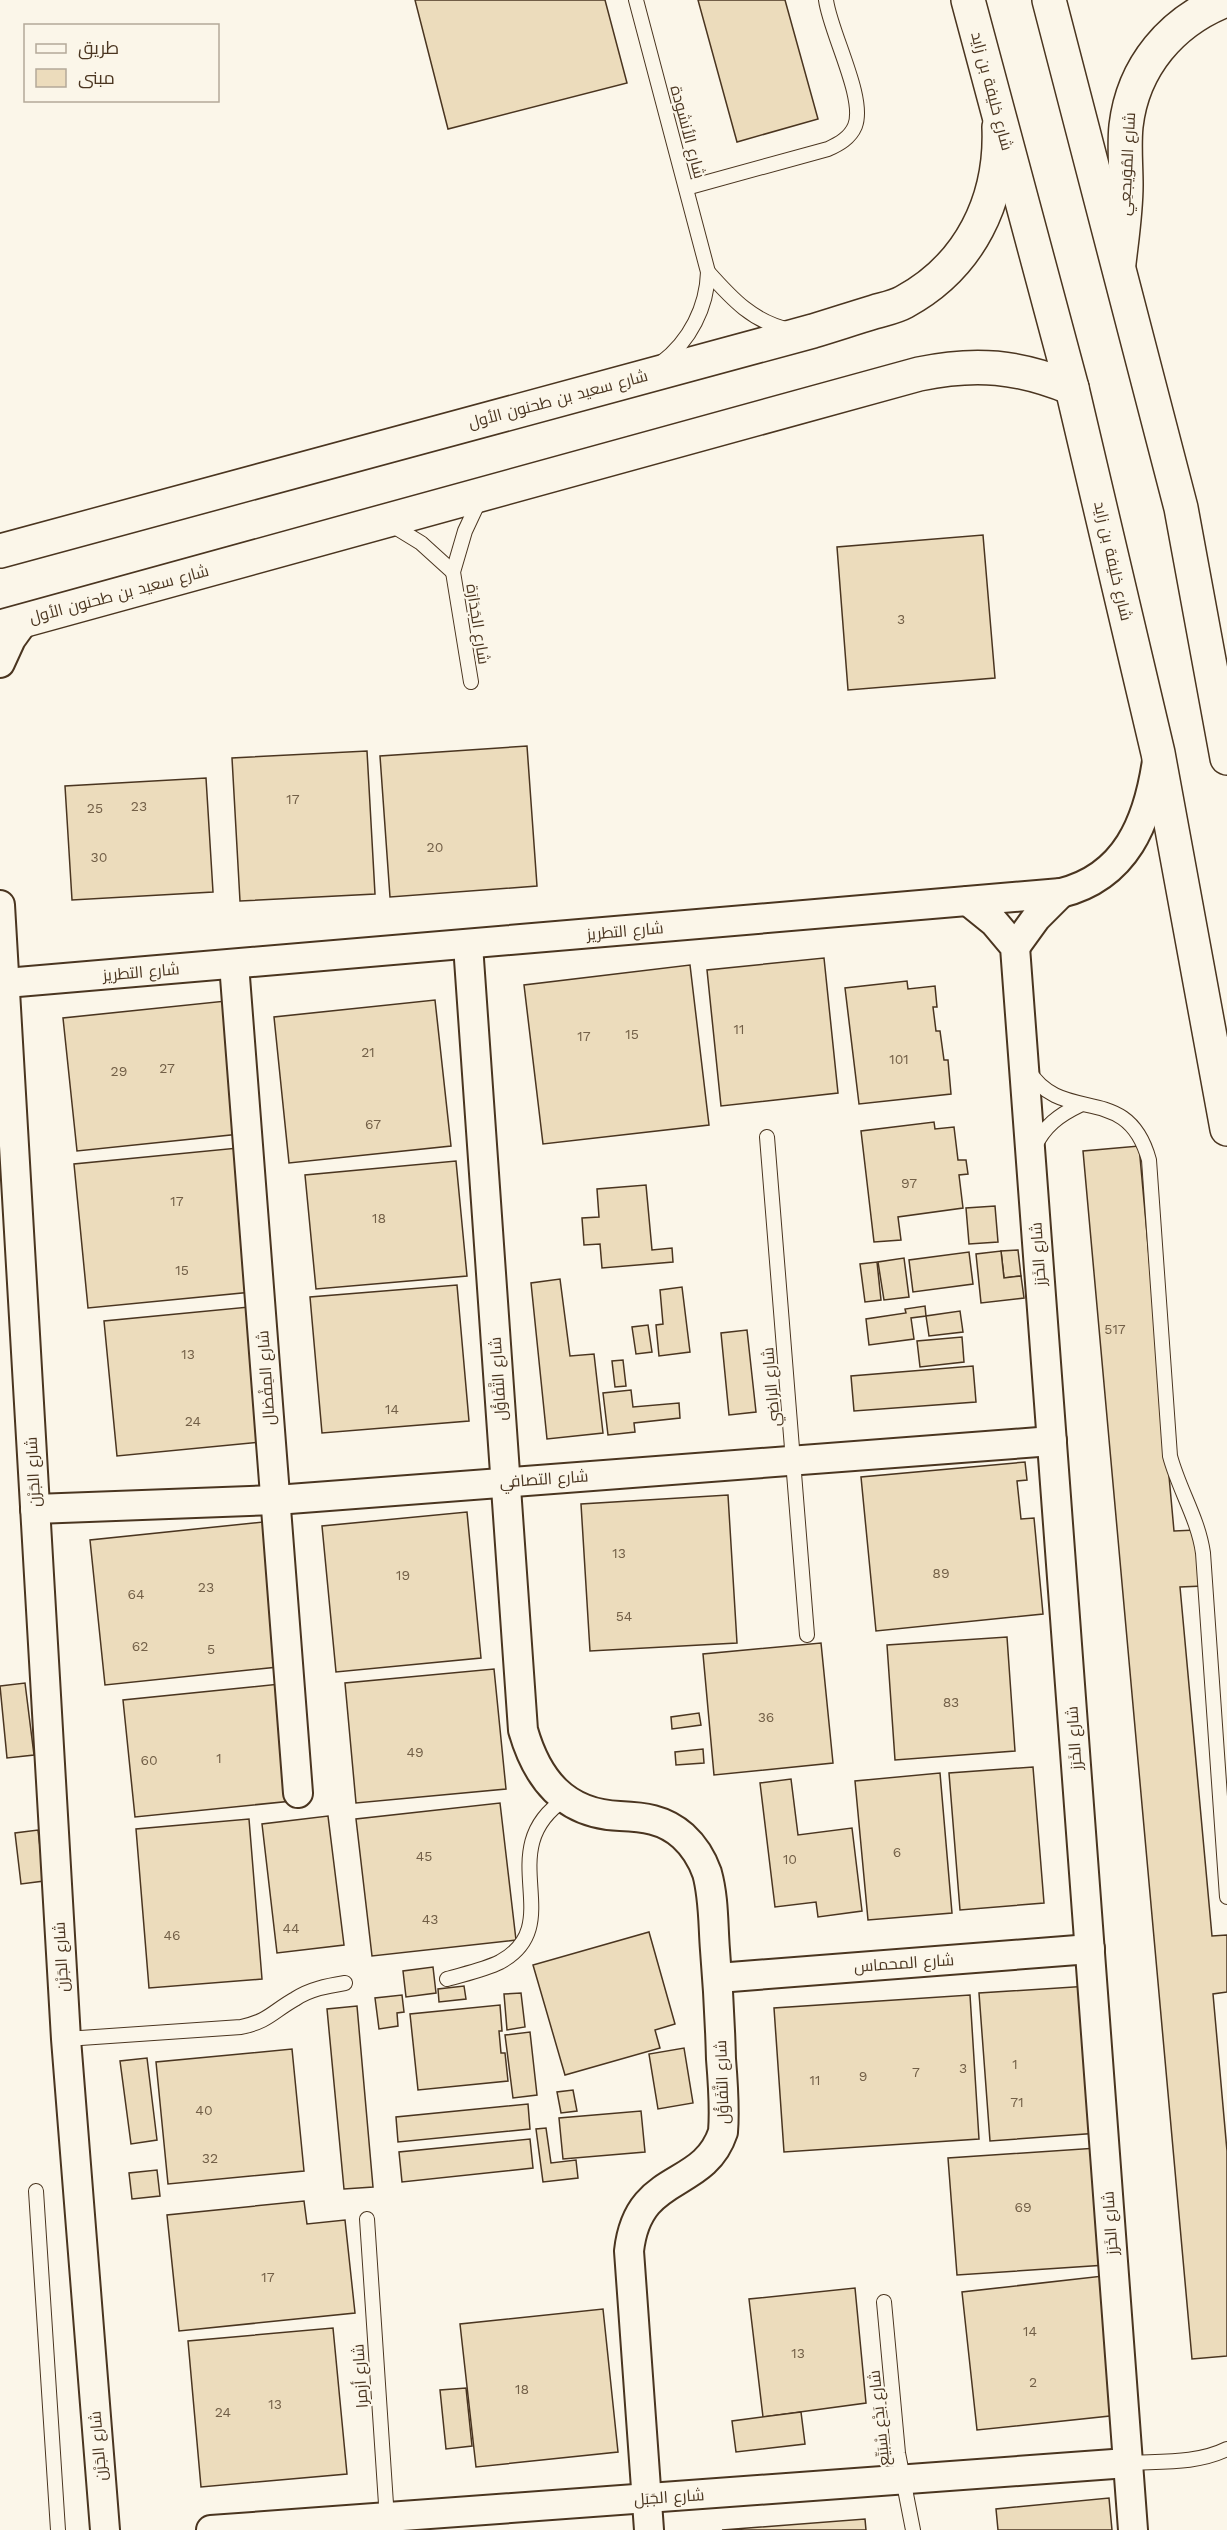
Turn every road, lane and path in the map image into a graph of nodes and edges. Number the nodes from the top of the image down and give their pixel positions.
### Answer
1 (636, 0) edge
2 (826, 0) edge
3 (968, 0) edge
4 (1049, 0) edge
5 (1226, 0) edge
6 (998, 119) junction
7 (686, 188) junction
8 (1119, 263) junction
9 (708, 272) junction
10 (813, 331) junction
11 (647, 375) junction
12 (1072, 388) junction
13 (483, 494) junction
14 (385, 521) junction
15 (0, 550) edge
16 (453, 572) junction
17 (12, 624) edge
18 (0, 663) edge
19 (471, 682) dead end
20 (1158, 753) junction
21 (1227, 758) edge
22 (1061, 893) junction
23 (969, 901) junction
24 (0, 905) edge
25 (468, 945) junction
26 (1016, 947) junction
27 (234, 964) junction
28 (6, 983) junction
29 (1023, 1063) junction
30 (1080, 1105) junction
31 (1227, 1129) edge
32 (767, 1137) dead end
33 (1031, 1159) junction
34 (1052, 1441) junction
35 (793, 1460) junction
36 (505, 1482) junction
37 (276, 1500) junction
38 (35, 1509) junction
39 (807, 1635) dead end
40 (298, 1793) dead end
41 (565, 1799) junction
42 (1227, 1897) edge
43 (1090, 1949) junction
44 (447, 1978) dead end
45 (717, 1978) junction
46 (345, 1983) dead end
47 (66, 2039) junction
48 (36, 2191) dead end
49 (367, 2219) dead end
50 (884, 2302) dead end
51 (1227, 2449) edge
52 (1127, 2463) junction
53 (904, 2481) junction
54 (646, 2498) junction
55 (387, 2524) edge
56 (57, 2530) edge
57 (105, 2530) edge
58 (211, 2530) edge
59 (649, 2530) edge
60 (913, 2530) edge
61 (1133, 2530) edge

1 - 7 lane, شارع الأنشودة
2 - 7 lane
3 - 6 main road, شارع خليفة بن زايد
4 - 8 main road
5 - 8 main road, شارع المُوَيجعِي
6 - 10 main road, شارع سعيد بن طحنون الأول
6 - 12 main road, شارع خليفة بن زايد
7 - 9 lane, شارع الأنشودة
8 - 21 main road
9 - 10 lane, شارع الأنشودة
9 - 11 lane, شارع الأنشودة
10 - 11 main road, شارع سعيد بن طحنون الأول
11 - 15 main road, شارع سعيد بن طحنون الأول
12 - 13 main road, شارع سعيد بن طحنون الأول
12 - 20 main road, شارع خليفة بن زايد
13 - 14 main road, شارع سعيد بن طحنون الأول
13 - 16 lane, شارع الجَدَارَة
14 - 16 lane, شارع الجَدَارَة
14 - 17 main road, شارع سعيد بن طحنون الأول
16 - 19 lane, شارع الجَدَارَة
17 - 18 street
20 - 22 street, شارع التطريز
20 - 31 main road, شارع خليفة بن زايد
22 - 23 street, شارع التطريز
22 - 26 street
23 - 25 street, شارع التطريز
23 - 26 street
24 - 28 street, شارع الجَرْن
25 - 27 street, شارع التطريز
25 - 36 street, شارع التَّفَاؤُل
26 - 29 street, شارع الخَرَز
27 - 28 street, شارع التطريز
27 - 37 street, شارع المِفْضال
28 - 38 street, شارع الجَرْن
29 - 30 lane
29 - 33 street, شارع الخَرَز
30 - 33 lane
30 - 42 lane
32 - 35 lane, شارع الراضي
33 - 34 street, شارع الخَرَز
34 - 35 street, شارع التصافي
34 - 43 street, شارع الخَرَز
35 - 36 street, شارع التصافي
35 - 39 lane, شارع الراضي
36 - 37 street, شارع التصافي
36 - 41 street, شارع التَّفَاؤُل
37 - 38 street, شارع التصافي
37 - 40 street, شارع المِفْضال
38 - 47 street, شارع الجَرْن
41 - 44 lane
41 - 45 street, شارع التَّفَاؤُل
43 - 45 street, شارع المحماس
43 - 52 street, شارع الخَرَز
45 - 54 street, شارع التَّفَاؤُل
46 - 47 lane
47 - 57 street, شارع الجَرْن
48 - 56 lane
49 - 55 lane, شارع أزمرا
50 - 53 lane, شارع بَدْع سْبَيِّع
51 - 52 lane
52 - 53 street, شارع الجَبَل
52 - 61 street, شارع الخَرَز
53 - 54 street, شارع الجَبَل
53 - 60 lane, شارع بَدْع سْبَيِّع
54 - 55 street, شارع الجَبَل
54 - 59 street, شارع التَّفَاؤُل
55 - 58 street, شارع الجَبَل

